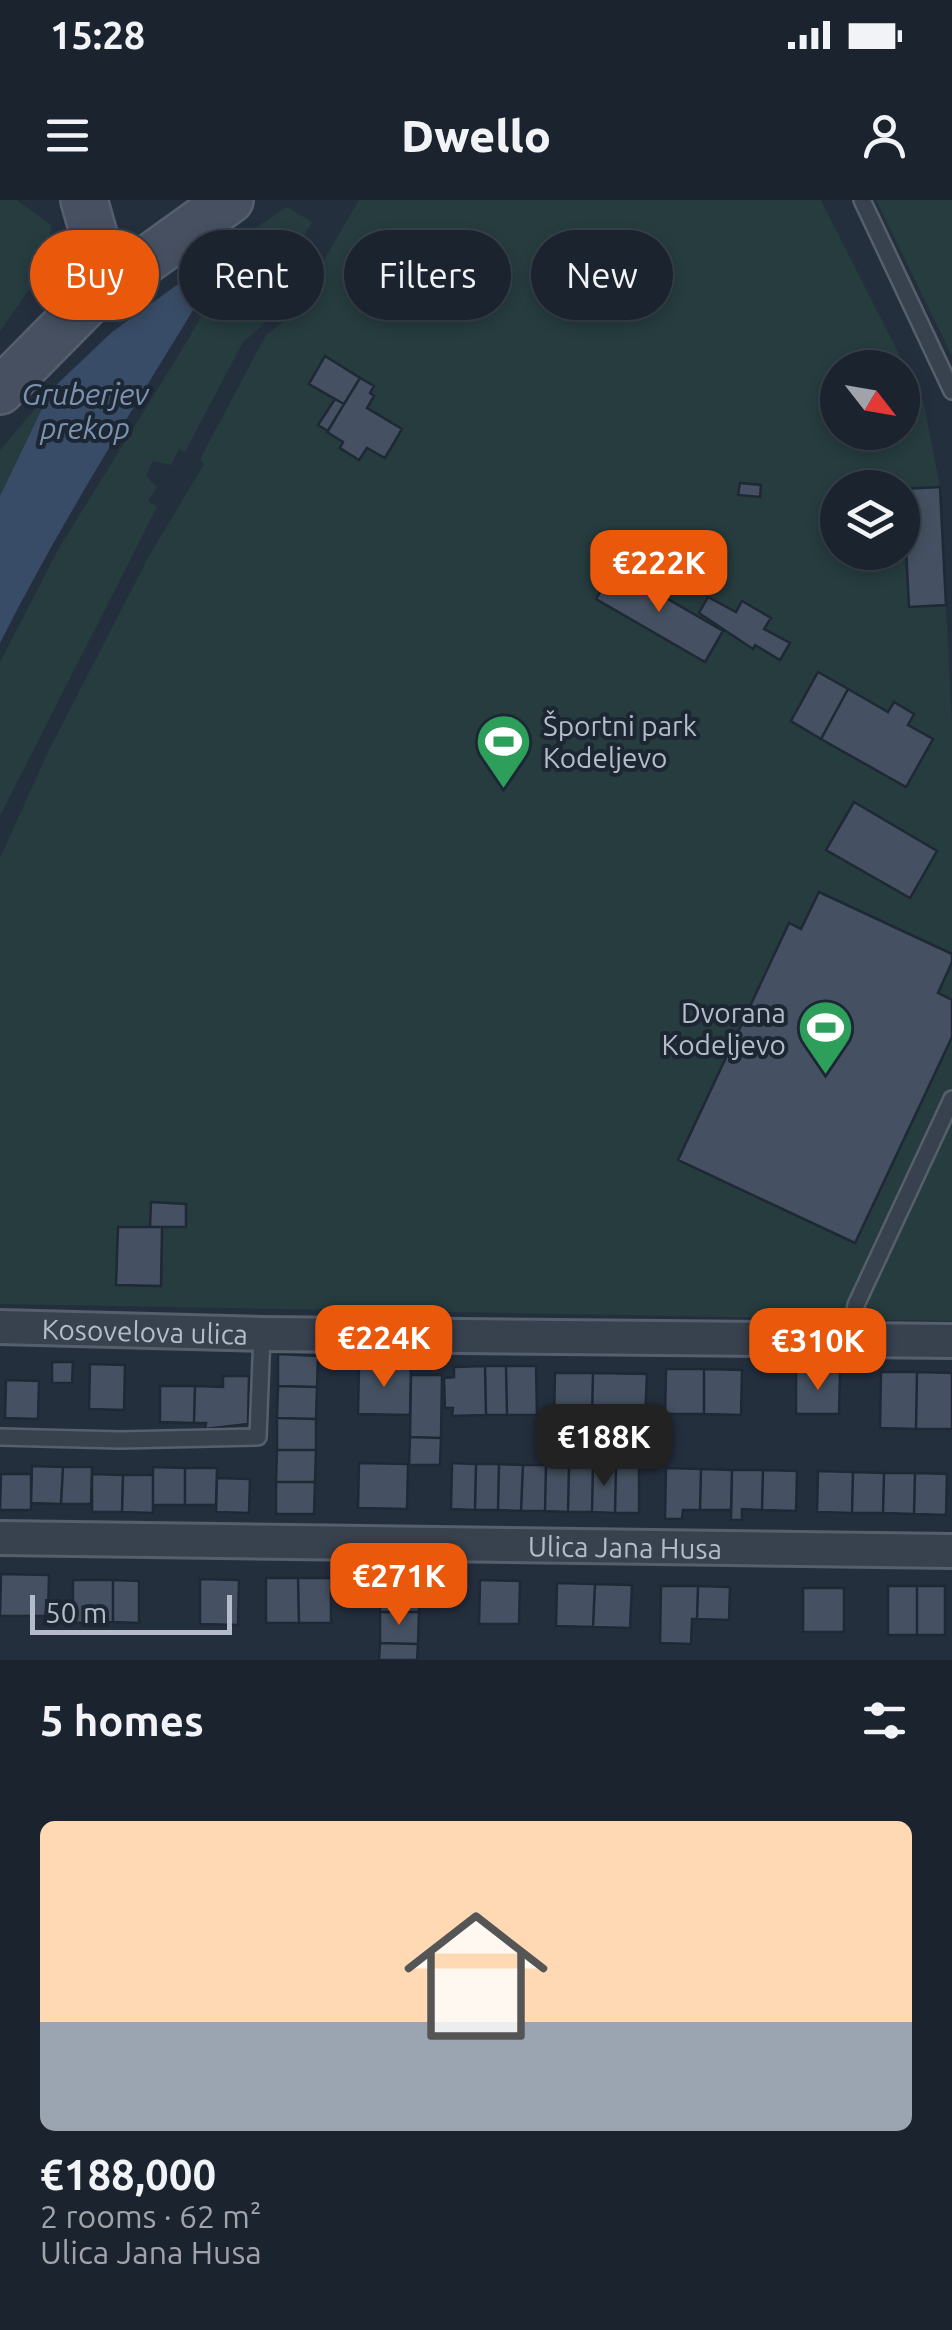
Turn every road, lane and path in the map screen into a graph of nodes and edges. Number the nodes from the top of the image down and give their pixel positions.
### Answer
1 (84, 200) edge
2 (230, 200) edge
3 (868, 202) edge
4 (91, 230) edge
5 (159, 242) edge
6 (69, 320) edge
7 (0, 391) edge
8 (952, 391) edge
9 (952, 1099) edge
10 (0, 1327) edge
11 (262, 1334) junction
12 (850, 1338) junction
13 (952, 1341) edge
14 (0, 1437) edge
15 (0, 1538) edge
16 (952, 1551) edge

1 - 4 main road
2 - 5 main road
3 - 8 lane
6 - 7 main road
9 - 12 lane
10 - 11 street, Kosovelova ulica
11 - 12 street, Kosovelova ulica
11 - 14 lane
12 - 13 street, Kosovelova ulica
15 - 16 street, Ulica Jana Husa

